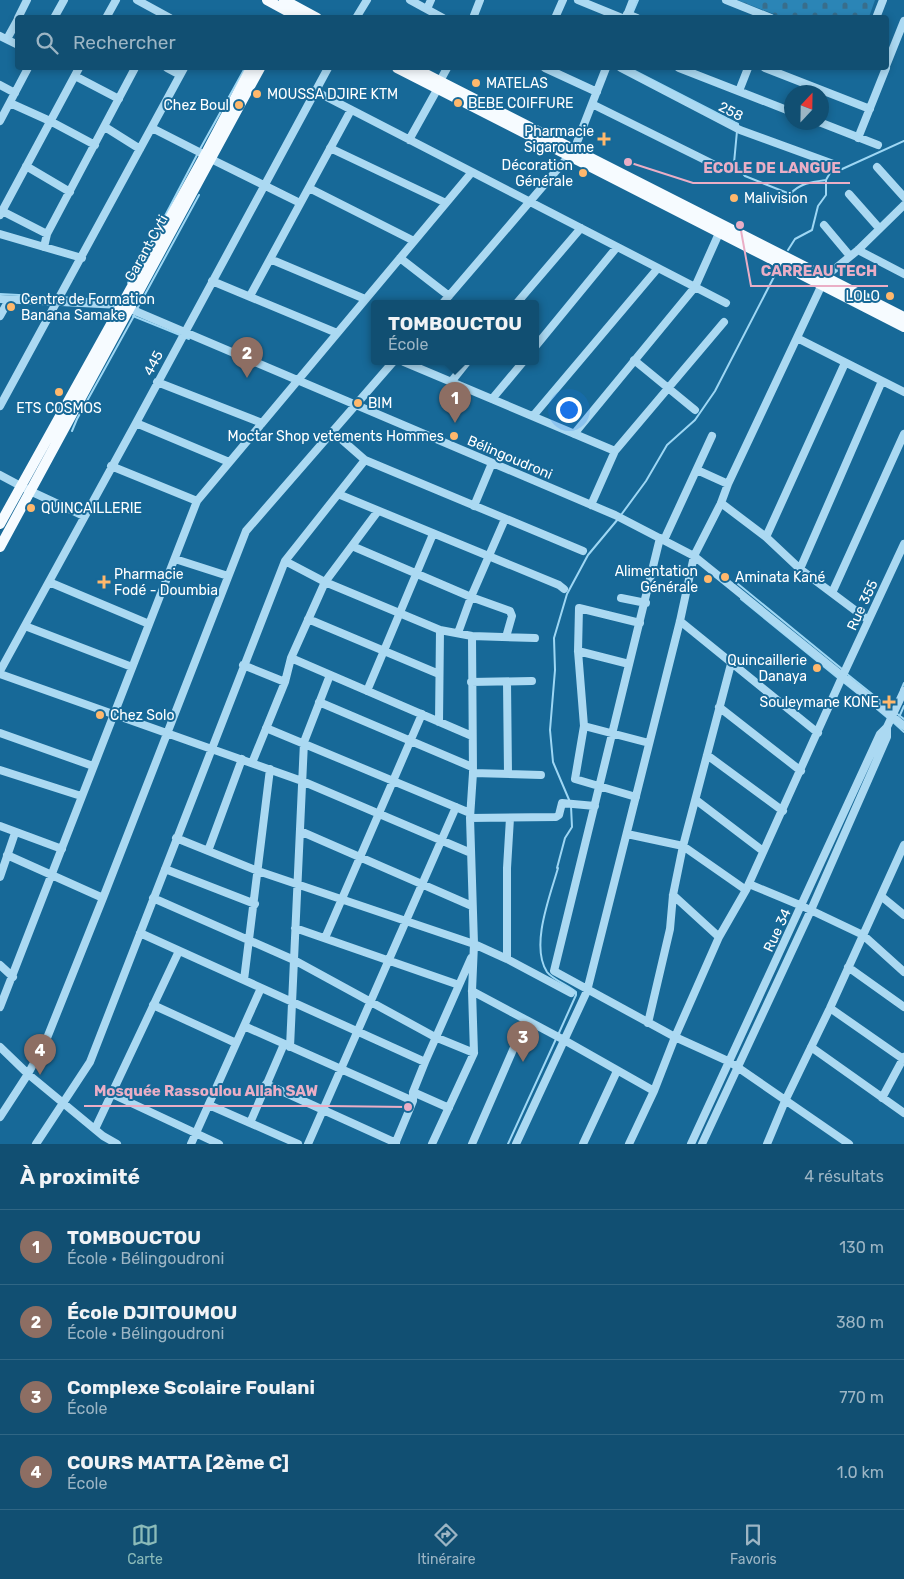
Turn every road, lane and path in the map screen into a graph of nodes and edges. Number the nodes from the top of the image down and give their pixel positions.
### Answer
1 (27, 0) edge
2 (64, 0) edge
3 (116, 0) edge
4 (137, 0) edge
5 (267, 0) edge
6 (367, 0) edge
7 (410, 0) edge
8 (431, 0) edge
9 (480, 0) edge
10 (563, 0) edge
11 (578, 0) edge
12 (633, 0) edge
13 (726, 0) edge
14 (883, 0) edge
15 (287, 7) edge
16 (427, 9) junction
17 (20, 15) edge
18 (56, 15) edge
19 (108, 15) edge
20 (164, 15) edge
21 (309, 15) edge
22 (358, 15) edge
23 (438, 15) edge
24 (474, 15) edge
25 (557, 15) edge
26 (622, 15) edge
27 (626, 15) edge
28 (764, 15) edge
29 (877, 15) edge
30 (904, 21) edge
31 (15, 22) edge
32 (902, 30) edge
33 (3, 38) edge
34 (15, 44) edge
35 (889, 60) edge
36 (27, 70) edge
37 (78, 70) edge
38 (134, 70) edge
39 (250, 70) edge
40 (259, 70) edge
41 (327, 70) edge
42 (403, 70) edge
43 (417, 70) edge
44 (446, 70) edge
45 (549, 70) edge
46 (605, 70) edge
47 (624, 70) edge
48 (684, 70) edge
49 (747, 70) edge
50 (770, 70) edge
51 (885, 70) edge
52 (182, 71) edge
53 (75, 76) junction
54 (0, 85) edge
55 (439, 85) junction
56 (315, 91) junction
57 (739, 91) junction
58 (597, 92) junction
59 (15, 93) junction
60 (119, 99) junction
61 (10, 103) junction
62 (592, 104) junction
63 (784, 109) edge
64 (870, 109) junction
65 (351, 110) junction
66 (0, 121) edge
67 (50, 122) junction
68 (829, 126) edge
69 (105, 127) junction
70 (152, 128) junction
71 (858, 138) junction
72 (409, 140) junction
73 (95, 145) junction
74 (878, 145) dead end
75 (330, 148) junction
76 (140, 149) junction
77 (572, 153) junction
78 (208, 157) junction
79 (836, 165) dead end
80 (26, 166) junction
81 (717, 166) dead end
82 (877, 167) dead end
83 (472, 172) junction
84 (264, 185) junction
85 (309, 188) junction
86 (70, 192) junction
87 (849, 194) dead end
88 (904, 196) edge
89 (530, 202) junction
90 (300, 203) junction
91 (446, 203) junction
92 (904, 205) edge
93 (1, 213) edge
94 (824, 225) dead end
95 (581, 228) junction
96 (879, 228) junction
97 (720, 231) junction
98 (0, 234) edge
99 (47, 234) junction
100 (414, 241) junction
101 (44, 247) junction
102 (617, 247) junction
103 (858, 250) junction
104 (850, 256) junction
105 (82, 258) junction
106 (400, 258) junction
107 (270, 259) junction
108 (658, 268) junction
109 (904, 274) edge
110 (212, 280) junction
111 (824, 280) junction
112 (696, 287) junction
113 (250, 296) junction
114 (449, 296) junction
115 (0, 299) edge
116 (365, 299) junction
117 (9, 300) junction
118 (446, 300) edge
119 (519, 300) edge
120 (58, 303) junction
121 (726, 303) dead end
122 (125, 307) junction
123 (0, 316) edge
124 (904, 317) edge
125 (724, 322) dead end
126 (904, 327) edge
127 (184, 332) junction
128 (337, 333) junction
129 (797, 338) junction
130 (539, 342) edge
131 (634, 360) junction
132 (845, 363) junction
133 (390, 365) edge
134 (411, 365) edge
135 (465, 365) edge
136 (520, 365) edge
137 (298, 380) junction
138 (882, 381) junction
139 (157, 382) junction
140 (451, 382) junction
141 (668, 388) junction
142 (3, 392) edge
143 (904, 392) edge
144 (492, 399) junction
145 (356, 405) junction
146 (0, 406) edge
147 (695, 410) dead end
148 (533, 416) junction
149 (262, 423) junction
150 (136, 424) junction
151 (333, 432) junction
152 (574, 434) junction
153 (904, 434) edge
154 (712, 436) dead end
155 (615, 451) junction
156 (365, 460) junction
157 (229, 462) junction
158 (492, 463) junction
159 (111, 466) junction
160 (697, 470) junction
161 (0, 475) edge
162 (728, 484) junction
163 (25, 489) junction
164 (338, 494) junction
165 (197, 501) junction
166 (721, 503) junction
167 (474, 506) junction
168 (591, 506) junction
169 (378, 511) junction
170 (84, 516) junction
171 (505, 519) junction
172 (0, 524) edge
173 (433, 534) junction
174 (766, 538) junction
175 (662, 539) junction
176 (904, 544) edge
177 (352, 546) junction
178 (0, 547) edge
179 (583, 551) dead end
180 (694, 556) junction
181 (488, 557) junction
182 (174, 559) junction
183 (284, 561) junction
184 (800, 569) junction
185 (416, 573) junction
186 (228, 576) junction
187 (49, 582) junction
188 (324, 582) junction
189 (564, 589) dead end
190 (832, 593) junction
191 (471, 597) junction
192 (622, 598) dead end
193 (646, 603) junction
194 (400, 613) junction
195 (308, 618) junction
196 (868, 620) junction
197 (680, 621) junction
198 (640, 623) junction
199 (149, 624) junction
200 (25, 626) junction
201 (440, 630) junction
202 (458, 632) junction
203 (472, 636) junction
204 (506, 637) junction
205 (535, 638) dead end
206 (384, 651) junction
207 (578, 651) junction
208 (291, 658) junction
209 (629, 664) junction
210 (731, 664) junction
211 (243, 665) junction
212 (132, 668) junction
213 (0, 672) edge
214 (439, 674) junction
215 (330, 675) junction
216 (843, 675) junction
217 (284, 682) junction
218 (471, 682) junction
219 (507, 682) junction
220 (532, 682) dead end
221 (367, 691) junction
222 (904, 691) edge
223 (319, 702) junction
224 (719, 707) junction
225 (114, 714) junction
226 (422, 714) junction
227 (892, 716) junction
228 (439, 722) junction
229 (584, 726) junction
230 (904, 726) edge
231 (886, 727) junction
232 (266, 728) junction
233 (0, 733) edge
234 (167, 733) junction
235 (612, 733) junction
236 (818, 733) junction
237 (472, 736) junction
238 (410, 741) junction
239 (304, 742) junction
240 (649, 743) junction
241 (211, 748) junction
242 (707, 755) junction
243 (242, 759) junction
244 (252, 763) junction
245 (94, 766) junction
246 (270, 769) junction
247 (0, 770) edge
248 (472, 770) junction
249 (801, 771) junction
250 (508, 774) junction
251 (541, 775) dead end
252 (393, 780) junction
253 (302, 781) junction
254 (600, 786) junction
255 (81, 796) junction
256 (636, 797) junction
257 (696, 800) junction
258 (594, 806) junction
259 (456, 807) junction
260 (782, 811) junction
261 (379, 814) junction
262 (470, 816) junction
263 (510, 818) junction
264 (0, 826) edge
265 (300, 831) junction
266 (16, 832) junction
267 (627, 834) junction
268 (176, 838) junction
269 (441, 840) junction
270 (904, 845) edge
271 (683, 846) junction
272 (62, 848) junction
273 (208, 851) junction
274 (763, 851) junction
275 (471, 853) junction
276 (7, 855) junction
277 (360, 857) junction
278 (902, 858) edge
279 (165, 868) junction
280 (258, 871) junction
281 (52, 875) junction
282 (0, 877) edge
283 (297, 884) junction
284 (422, 884) junction
285 (748, 887) junction
286 (672, 894) junction
287 (881, 896) junction
288 (104, 898) junction
289 (153, 898) junction
290 (341, 900) junction
291 (255, 904) junction
292 (472, 906) junction
293 (802, 906) junction
294 (811, 910) junction
295 (904, 915) edge
296 (406, 921) junction
297 (295, 928) junction
298 (140, 933) junction
299 (862, 935) junction
300 (719, 937) junction
301 (325, 938) junction
302 (249, 940) junction
303 (474, 944) junction
304 (179, 951) junction
305 (472, 954) junction
306 (507, 959) junction
307 (294, 960) junction
308 (388, 960) junction
309 (0, 965) edge
310 (848, 967) junction
311 (904, 972) edge
312 (13, 977) junction
313 (244, 980) junction
314 (459, 985) junction
315 (261, 988) junction
316 (472, 991) junction
317 (587, 991) junction
318 (571, 993) dead end
319 (292, 1002) junction
320 (370, 1002) junction
321 (153, 1005) junction
322 (0, 1007) edge
323 (830, 1008) junction
324 (904, 1008) edge
325 (526, 1020) junction
326 (648, 1023) junction
327 (244, 1026) junction
328 (357, 1031) junction
329 (435, 1037) junction
330 (559, 1037) junction
331 (675, 1037) junction
332 (236, 1043) junction
333 (287, 1046) junction
334 (0, 1047) edge
335 (811, 1047) junction
336 (474, 1054) junction
337 (904, 1058) edge
338 (425, 1062) junction
339 (730, 1062) junction
340 (738, 1068) junction
341 (340, 1070) junction
342 (617, 1071) junction
343 (28, 1074) junction
344 (266, 1084) junction
345 (654, 1092) junction
346 (112, 1094) junction
347 (413, 1096) junction
348 (882, 1098) junction
349 (62, 1102) junction
350 (785, 1102) junction
351 (209, 1105) junction
352 (448, 1108) junction
353 (323, 1109) junction
354 (904, 1113) edge
355 (0, 1117) edge
356 (250, 1123) junction
357 (95, 1129) junction
358 (196, 1133) junction
359 (103, 1136) junction
360 (39, 1143) edge
361 (396, 1143) edge
362 (100, 1144) edge
363 (117, 1144) edge
364 (191, 1144) edge
365 (219, 1144) edge
366 (298, 1144) edge
367 (308, 1144) edge
368 (432, 1144) edge
369 (472, 1144) edge
370 (516, 1144) edge
371 (583, 1144) edge
372 (629, 1144) edge
373 (691, 1144) edge
374 (702, 1144) edge
375 (767, 1144) edge
376 (849, 1144) edge

1 - 17 street
2 - 18 street
3 - 19 street
4 - 20 street
5 - 15 main road
6 - 22 street
7 - 16 street
8 - 16 street
9 - 24 street
10 - 25 street
11 - 26 street
12 - 27 street
13 - 28 street
14 - 29 street
15 - 21 main road
16 - 23 street
30 - 32 street
31 - 33 street
32 - 35 street
33 - 34 street
36 - 59 street
37 - 53 street
38 - 60 street
39 - 78 main road, Garant Cyti
40 - 78 main road, Garant Cyti
41 - 56 street, 445
42 - 55 main road
43 - 55 main road
44 - 55 street
45 - 58 street
46 - 58 street
47 - 79 street, 258
48 - 57 street
49 - 57 street
50 - 64 street
51 - 64 street
52 - 70 street
53 - 60 street
53 - 67 street
54 - 59 street
55 - 72 street
55 - 77 main road
56 - 65 street
56 - 84 street, 445
57 - 63 street
58 - 62 street
59 - 61 street
60 - 69 street
61 - 66 street
61 - 67 street
62 - 77 street
62 - 81 street
64 - 71 street
65 - 72 street
65 - 75 street
67 - 73 street
67 - 80 street
68 - 71 street
69 - 73 street
69 - 76 street
70 - 76 street
70 - 78 street
71 - 74 street
72 - 83 street
73 - 86 street
75 - 85 street
75 - 91 street
76 - 105 street
77 - 89 street
77 - 97 main road
77 - 111 main road
78 - 84 street
78 - 122 main road, Garant Cyti
80 - 86 street
80 - 93 street
82 - 88 street
83 - 89 street
83 - 91 street
84 - 90 street
84 - 110 street, 445
85 - 90 street
85 - 100 street
86 - 99 street
87 - 96 street
89 - 95 street
89 - 114 street
90 - 107 street
91 - 100 street
92 - 96 street
93 - 99 street
94 - 104 street
95 - 102 street
95 - 119 street
96 - 103 street
97 - 111 main road
97 - 112 street
98 - 101 street
99 - 101 street
100 - 106 street
101 - 105 street
102 - 108 street
102 - 130 street
103 - 104 street
103 - 109 street
104 - 111 street
105 - 120 street
106 - 114 street
106 - 116 street
107 - 113 street
107 - 116 street
108 - 112 street
108 - 148 street
110 - 113 street
110 - 127 street, 445
111 - 124 main road
111 - 126 main road
111 - 129 street
112 - 121 street
112 - 131 street
113 - 128 street
114 - 118 street
115 - 117 street, Bélingoudroni
116 - 128 street
117 - 120 street, Bélingoudroni
117 - 123 street
120 - 122 street, Bélingoudroni
120 - 142 street
122 - 127 street, Bélingoudroni
122 - 163 main road, Garant Cyti
125 - 141 street
127 - 137 street, Bélingoudroni
127 - 139 street, 445
128 - 137 street
129 - 132 street
129 - 162 street
131 - 141 street
131 - 152 street
132 - 138 street
132 - 174 street
133 - 145 street
134 - 140 street
135 - 140 street
136 - 144 street
137 - 145 street, Bélingoudroni
137 - 149 street
138 - 143 street
138 - 184 street
139 - 149 street
139 - 150 street, 445
140 - 144 street
141 - 147 street
141 - 155 street
142 - 146 street
144 - 148 street
145 - 151 street
145 - 158 street, Bélingoudroni
148 - 152 street
149 - 157 street
150 - 157 street
150 - 159 street, 445
151 - 156 street
151 - 186 street
152 - 155 street
153 - 190 street
154 - 160 street
155 - 168 street
156 - 164 street
156 - 167 street
157 - 165 street
158 - 167 street
158 - 168 street, Bélingoudroni
159 - 165 street
159 - 170 street, 445
160 - 162 street
160 - 175 street
161 - 163 street
162 - 166 street
163 - 170 street
163 - 172 main road, Garant Cyti
163 - 178 main road, Garant Cyti
164 - 169 street
164 - 183 street
165 - 182 street
166 - 174 street
166 - 180 street
167 - 171 street
168 - 175 street, Bélingoudroni
169 - 173 street
169 - 177 street
170 - 187 street, 445
171 - 179 street
171 - 181 street
173 - 181 street
173 - 185 street
174 - 184 street
175 - 180 street, Bélingoudroni
175 - 193 street
176 - 196 street, Rue 355
177 - 185 street
177 - 188 street
180 - 197 street
180 - 216 street, Bélingoudroni
181 - 189 street
181 - 191 street
182 - 186 street
182 - 199 street
183 - 188 street
183 - 211 street
184 - 190 street
185 - 191 street
185 - 194 street
186 - 234 street
187 - 199 street
187 - 200 street, 445
188 - 194 street
188 - 195 street
190 - 196 street
191 - 202 street
191 - 204 street
192 - 193 street
193 - 198 street
194 - 201 street
194 - 206 street
195 - 206 street
195 - 208 street
196 - 216 street, Rue 355
197 - 210 street
197 - 240 street
198 - 207 street
198 - 209 street
199 - 212 street
200 - 212 street
200 - 213 street, 445
201 - 202 street
201 - 214 street
202 - 203 street
203 - 204 street
203 - 218 street
204 - 205 street
206 - 214 street
206 - 221 street
207 - 209 street
207 - 229 street
208 - 215 street
208 - 217 street
209 - 235 street
210 - 224 street
210 - 236 street
211 - 217 street
211 - 241 street
212 - 225 street
213 - 225 street
214 - 228 street
215 - 221 street
215 - 223 street
216 - 227 street, Bélingoudroni
216 - 236 street, Rue 355
217 - 232 street
218 - 219 street
218 - 237 street
219 - 220 street
219 - 250 street
221 - 226 street
222 - 227 street, Rue 34
223 - 238 street
223 - 239 street
224 - 242 street
224 - 249 street
225 - 234 street
225 - 245 street
226 - 228 street
226 - 238 street
227 - 230 street, Bélingoudroni
227 - 231 street, Rue 34
228 - 237 street
229 - 235 street
229 - 254 street
231 - 293 street, Rue 34
231 - 294 street, Rue 34
232 - 239 street
232 - 244 street
233 - 245 street
234 - 241 street
234 - 288 street
235 - 240 street
235 - 254 street
236 - 249 street, Rue 355
237 - 248 street
238 - 248 street
238 - 252 street
239 - 252 street
239 - 253 street
240 - 256 street
241 - 243 street
241 - 268 street
242 - 257 street
242 - 260 street
243 - 244 street
243 - 273 street
244 - 246 street
245 - 255 street
246 - 253 street
246 - 280 street
247 - 255 street
248 - 250 street
248 - 262 street
249 - 260 street, Rue 355
250 - 251 street
252 - 259 street
252 - 261 street
253 - 261 street
253 - 265 street
254 - 256 street
254 - 258 street
255 - 272 street
256 - 267 street
257 - 271 street
257 - 274 street
258 - 263 street
258 - 317 street
259 - 262 street
259 - 269 street
260 - 274 street, Rue 355
261 - 269 street
261 - 277 street
262 - 263 street
262 - 275 street
263 - 306 street
264 - 266 street
265 - 277 street
265 - 283 street
266 - 272 street
266 - 276 street
267 - 271 street
267 - 317 street
268 - 273 street
268 - 279 street
269 - 275 street
269 - 284 street
270 - 278 street
271 - 285 street
271 - 286 street
272 - 281 street
273 - 280 street
274 - 285 street, Rue 355
275 - 292 street
276 - 281 street
276 - 282 street
277 - 284 street
277 - 290 street
278 - 287 street
279 - 289 street
279 - 291 street
280 - 283 street
280 - 291 street
281 - 288 street
281 - 312 street
283 - 290 street
283 - 297 street
284 - 292 street
284 - 296 street
285 - 293 street
285 - 300 street, Rue 355
286 - 300 street
286 - 326 street
287 - 295 street
287 - 299 street
288 - 343 street
289 - 298 street
289 - 302 street
290 - 296 street
290 - 301 street
291 - 302 street
292 - 303 street
293 - 294 street
293 - 339 street, Rue 34
294 - 299 street
294 - 340 street, Rue 34
296 - 303 street
296 - 308 street
297 - 301 street
297 - 307 street
298 - 304 street
298 - 349 street
299 - 310 street
299 - 311 street
300 - 331 street, Rue 355
301 - 308 street
302 - 307 street
302 - 313 street
303 - 305 street
303 - 306 street
304 - 313 street
304 - 321 street
305 - 314 street
305 - 316 street
306 - 318 street
307 - 319 street
307 - 320 street
308 - 314 street
308 - 320 street
309 - 312 street
310 - 323 street
310 - 324 street
312 - 322 street
313 - 315 street
314 - 329 street
315 - 319 street
315 - 327 street
316 - 325 street
316 - 336 street
317 - 326 street
317 - 330 street
319 - 328 street
319 - 333 street
320 - 328 street
320 - 329 street
321 - 332 street
321 - 346 street
323 - 335 street
323 - 337 street
325 - 330 street
325 - 369 street
326 - 331 street
327 - 332 street
327 - 333 street
328 - 338 street
328 - 341 street
329 - 336 street
329 - 338 street
330 - 342 street
330 - 370 street
331 - 339 street
331 - 345 street, Rue 355
332 - 351 street
333 - 341 street
333 - 344 street
334 - 343 street
335 - 348 street
335 - 350 street
336 - 352 street
337 - 348 street
338 - 347 street
339 - 340 street
339 - 373 street, Rue 34
340 - 350 street
340 - 374 street, Rue 34
341 - 347 street
341 - 353 street
342 - 345 street
342 - 371 street
343 - 349 street
343 - 355 street
344 - 353 street
344 - 356 street
345 - 372 street, Rue 355
346 - 357 street
346 - 358 street
347 - 352 street
347 - 361 street
348 - 354 street
349 - 357 street
349 - 360 street
350 - 375 street
350 - 376 street
351 - 356 street
351 - 358 street
352 - 368 street
353 - 361 street
353 - 367 street
356 - 366 street
357 - 359 street
358 - 364 street
358 - 365 street
359 - 362 street
359 - 363 street

